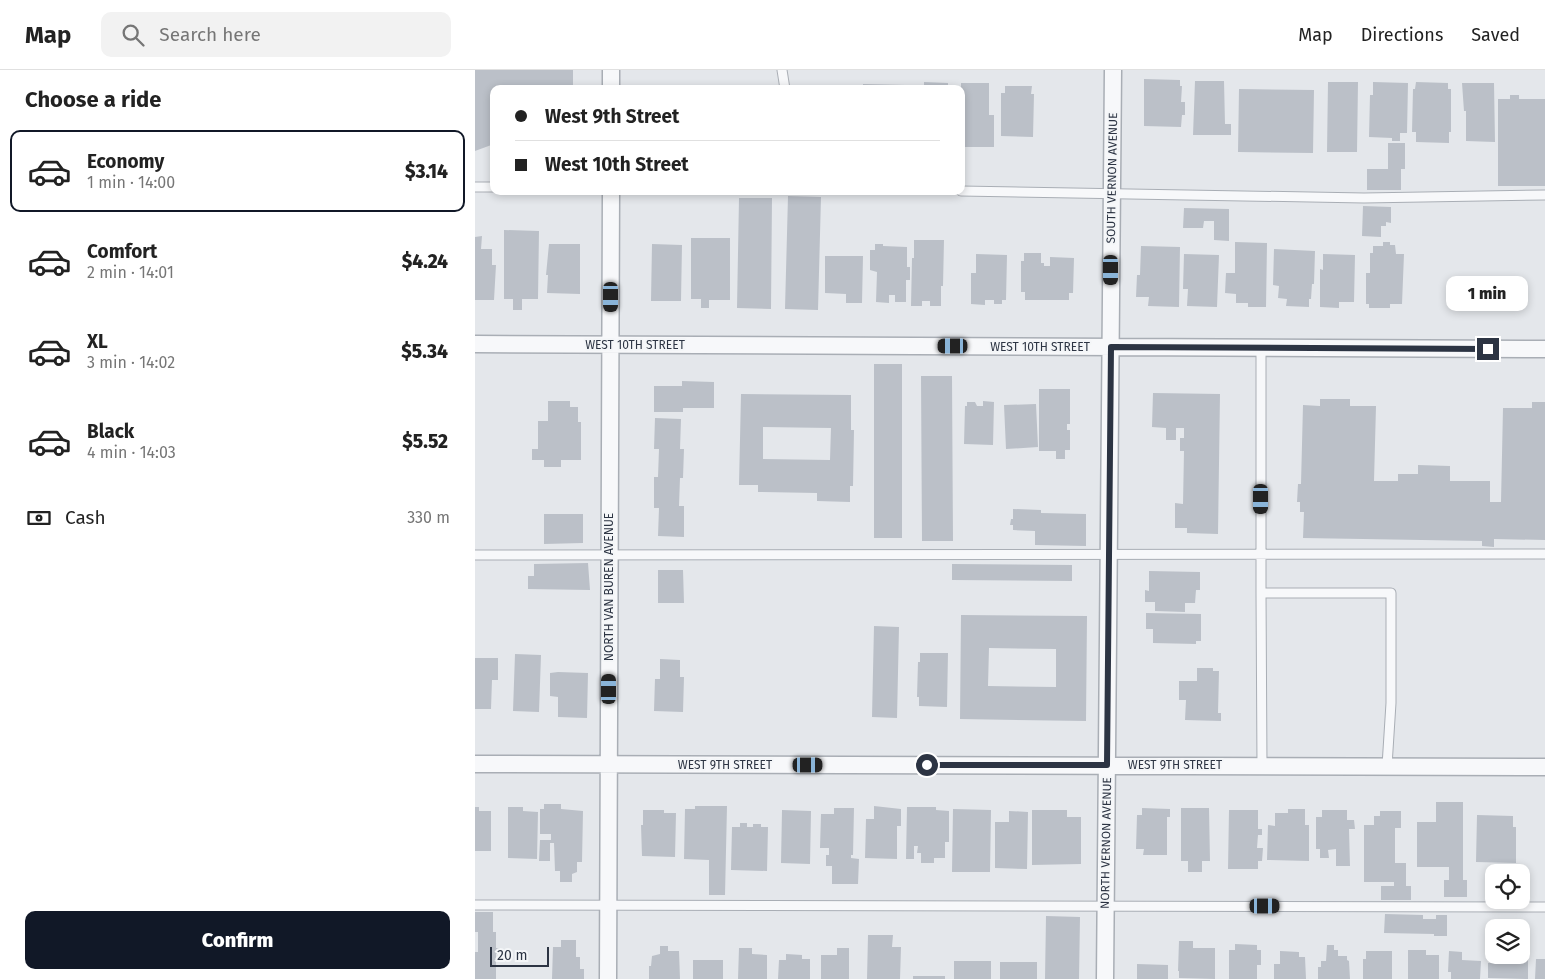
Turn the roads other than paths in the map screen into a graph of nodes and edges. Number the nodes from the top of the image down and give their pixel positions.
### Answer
1 (611, 70) edge
2 (782, 70) edge
3 (1113, 70) edge
4 (611, 85) edge
5 (784, 85) edge
6 (475, 187) edge
7 (490, 187) edge
8 (965, 191) edge
9 (1111, 193) junction
10 (611, 195) edge
11 (1545, 195) edge
12 (475, 344) edge
13 (610, 345) junction
14 (1111, 347) junction
15 (1261, 348) junction
16 (1545, 349) edge
17 (475, 554) edge
18 (1545, 554) edge
19 (1261, 555) junction
20 (609, 556) junction
21 (1109, 556) junction
22 (1261, 593) junction
23 (475, 764) edge
24 (608, 765) junction
25 (1107, 765) junction
26 (1262, 766) junction
27 (1387, 766) junction
28 (1545, 767) edge
29 (475, 905) edge
30 (609, 906) junction
31 (1106, 906) junction
32 (1545, 907) edge
33 (608, 979) edge
34 (1105, 979) edge

1 - 4 street
2 - 5 lane
3 - 9 street, SOUTH VERNON AVENUE
6 - 7 lane
8 - 9 lane
9 - 11 lane
9 - 14 street, SOUTH VERNON AVENUE
10 - 13 street, NORTH VAN BUREN AVENUE
12 - 13 street, WEST 10TH STREET
13 - 14 street, WEST 10TH STREET
13 - 20 street, NORTH VAN BUREN AVENUE
14 - 15 street, WEST 10TH STREET
14 - 21 street, NORTH VERNON AVENUE
15 - 16 street, WEST 10TH STREET
15 - 19 lane
17 - 20 lane
18 - 19 lane
19 - 21 lane
19 - 22 lane
20 - 21 lane
20 - 24 street, NORTH VAN BUREN AVENUE
21 - 25 street, NORTH VERNON AVENUE
22 - 26 lane
22 - 27 lane
23 - 24 street, WEST 9TH STREET
24 - 25 street, WEST 9TH STREET
24 - 30 street, NORTH VAN BUREN AVENUE
25 - 26 street, WEST 9TH STREET
25 - 31 street, NORTH VERNON AVENUE
26 - 27 street, WEST 9TH STREET
27 - 28 street, WEST 9TH STREET
29 - 30 lane
30 - 31 lane
30 - 33 street, NORTH VAN BUREN AVENUE
31 - 32 lane
31 - 34 street, NORTH VERNON AVENUE

